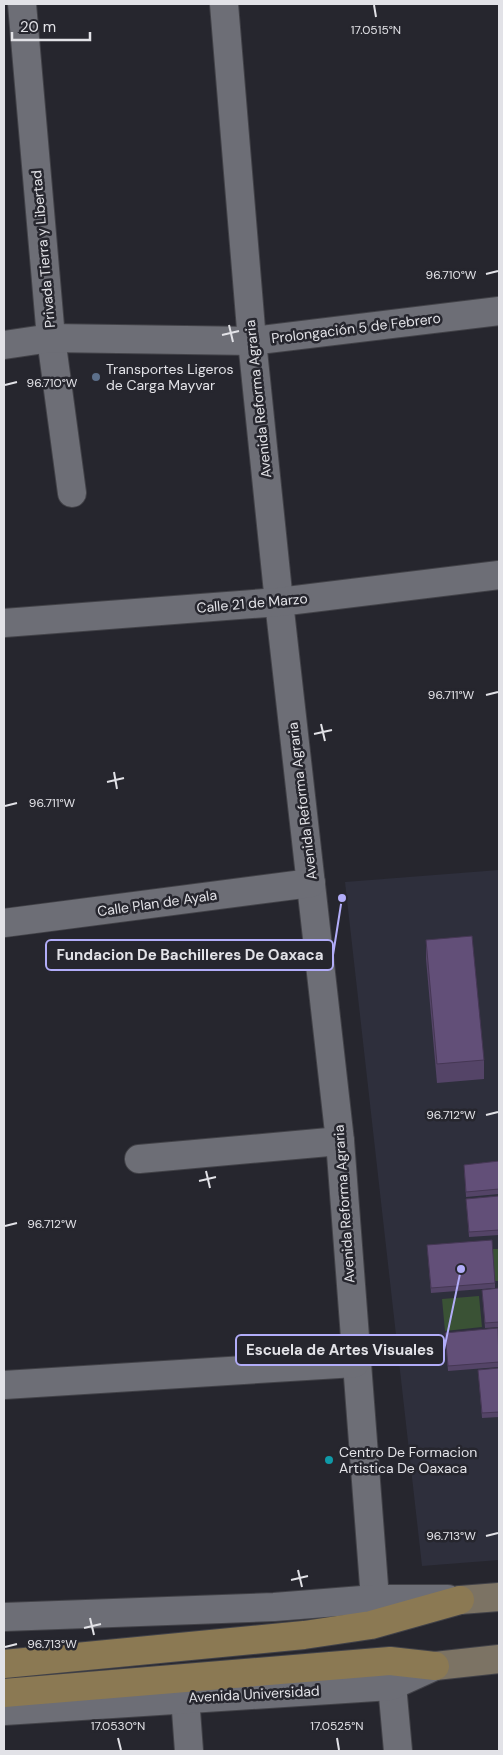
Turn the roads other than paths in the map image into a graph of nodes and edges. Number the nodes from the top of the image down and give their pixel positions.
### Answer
1 (22, 4) edge
2 (224, 4) edge
3 (499, 311) edge
4 (50, 338) junction
5 (252, 341) junction
6 (4, 345) edge
7 (72, 493) dead end
8 (499, 575) edge
9 (278, 602) junction
10 (4, 623) edge
11 (311, 882) junction
12 (4, 924) edge
13 (340, 1141) junction
14 (139, 1159) dead end
15 (355, 1362) junction
16 (4, 1385) edge
17 (499, 1598) edge
18 (373, 1612) junction
19 (4, 1617) edge
20 (499, 1660) edge
21 (4, 1664) edge
22 (390, 1673) junction
23 (4, 1693) edge
24 (185, 1697) junction
25 (4, 1710) edge
26 (189, 1751) edge
27 (398, 1751) edge

1 - 4 street, Privada Tierra y Libertad
2 - 5 street, Avenida Reforma Agraria
3 - 5 street, Prolongación 5 de Febrero
4 - 5 street, Prolongación 5 de Febrero
4 - 6 street, Prolongación 5 de Febrero
4 - 7 street, Privada Tierra y Libertad
5 - 9 street, Avenida Reforma Agraria
8 - 9 street, Calle 21 de Marzo
9 - 10 street, Calle 21 de Marzo
9 - 11 street, Avenida Reforma Agraria
11 - 12 street, Calle Plan de Ayala
11 - 13 street, Avenida Reforma Agraria
13 - 14 street
13 - 15 street, Avenida Reforma Agraria
15 - 16 street
15 - 18 street, Avenida Reforma Agraria
17 - 18 main road
18 - 19 street
18 - 21 main road
20 - 22 main road
22 - 23 main road
22 - 24 street, Avenida Universidad
22 - 27 street
24 - 25 street, Avenida Universidad
24 - 26 street

